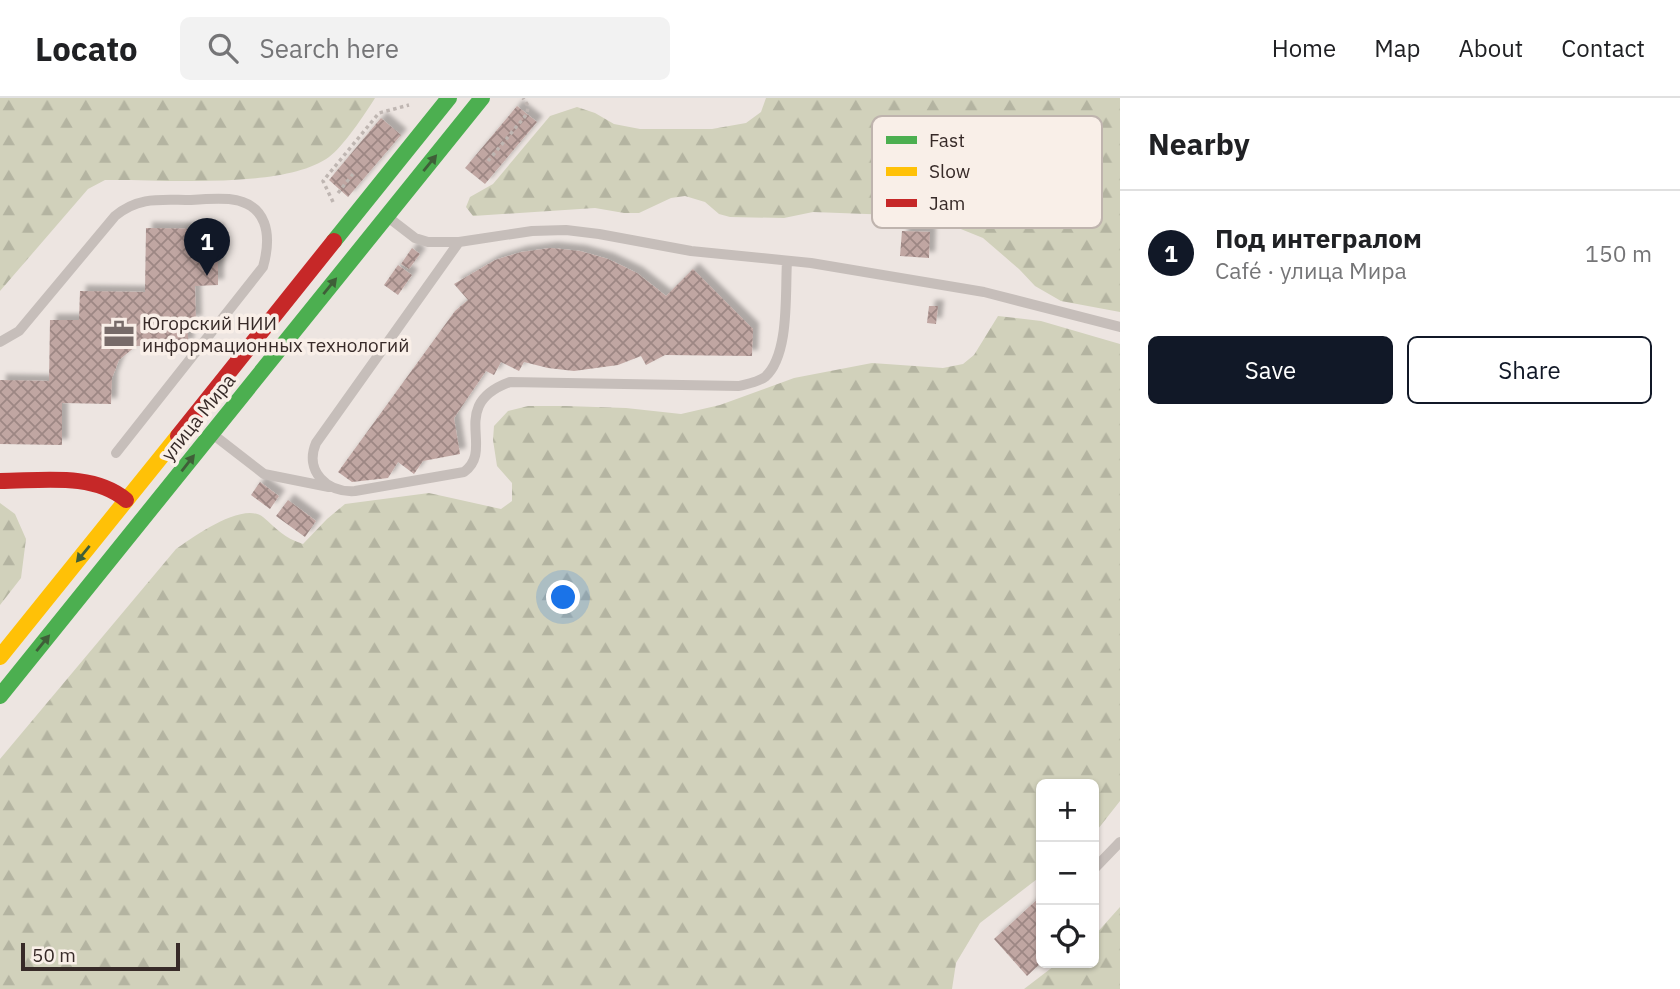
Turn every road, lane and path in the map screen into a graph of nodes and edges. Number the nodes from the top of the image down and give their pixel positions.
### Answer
1 (449, 98) edge
2 (482, 98) edge
3 (523, 98) edge
4 (488, 162) dead end
5 (367, 200) junction
6 (387, 216) junction
7 (459, 242) junction
8 (787, 261) junction
9 (1120, 327) edge
10 (0, 342) edge
11 (212, 433) junction
12 (116, 453) dead end
13 (0, 481) edge
14 (334, 488) junction
15 (126, 500) junction
16 (145, 517) junction
17 (0, 657) edge
18 (0, 696) edge
19 (1120, 842) edge
20 (1099, 864) edge

1 - 5 main road, улица Мира
6 -> 2 main road, улица Мира
3 - 4 path
5 - 6 main road
5 - 15 main road, улица Мира
6 - 7 lane
11 -> 6 main road, улица Мира
7 - 8 lane
7 - 14 lane
8 - 9 lane
8 - 14 lane
10 - 12 lane
11 - 14 lane
16 -> 11 main road, улица Мира
13 - 15 main road
15 - 16 main road
15 -> 17 main road, улица Мира
18 -> 16 main road, улица Мира
19 - 20 lane

